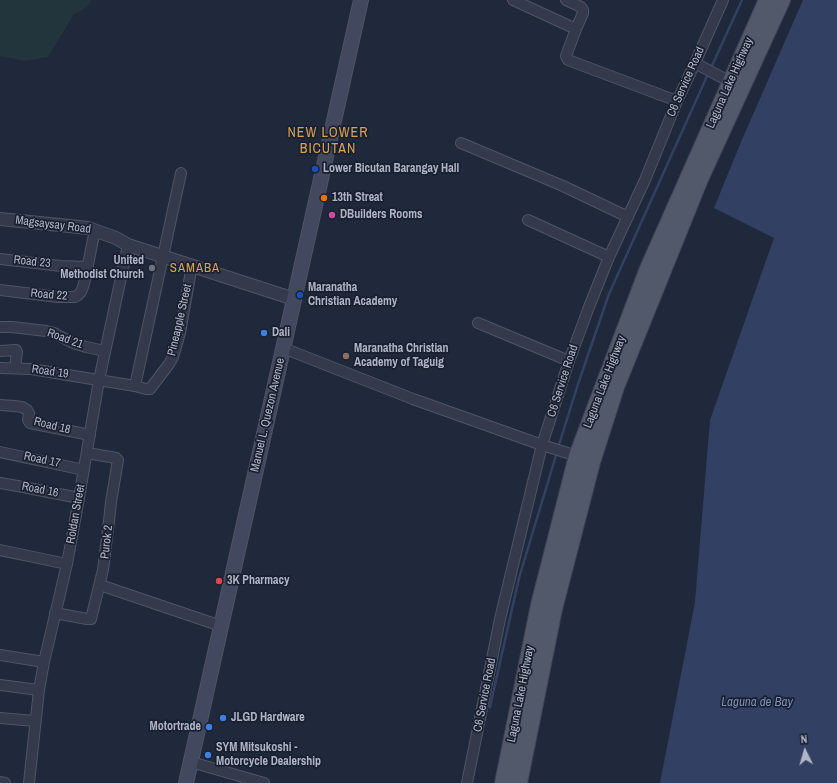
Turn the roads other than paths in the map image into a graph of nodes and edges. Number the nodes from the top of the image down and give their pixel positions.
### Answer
1 (361, 0) edge
2 (513, 0) edge
3 (566, 0) edge
4 (722, 0) edge
5 (767, 0) edge
6 (782, 0) edge
7 (576, 29) junction
8 (698, 65) junction
9 (732, 81) junction
10 (677, 100) junction
11 (461, 143) dead end
12 (181, 173) dead end
13 (628, 217) junction
14 (0, 219) edge
15 (528, 220) dead end
16 (95, 230) junction
17 (128, 245) junction
18 (163, 256) junction
19 (609, 257) junction
20 (0, 259) edge
21 (192, 265) junction
22 (88, 267) junction
23 (0, 290) edge
24 (294, 299) junction
25 (478, 322) dead end
26 (0, 327) edge
27 (283, 348) junction
28 (0, 351) edge
29 (105, 351) junction
30 (569, 361) junction
31 (0, 368) edge
32 (15, 368) junction
33 (99, 380) junction
34 (136, 386) junction
35 (0, 405) edge
36 (90, 435) junction
37 (544, 446) junction
38 (0, 452) edge
39 (87, 453) junction
40 (570, 454) junction
41 (84, 470) junction
42 (0, 483) edge
43 (79, 498) junction
44 (0, 550) edge
45 (67, 564) junction
46 (100, 586) junction
47 (55, 613) junction
48 (221, 626) junction
49 (0, 655) edge
50 (44, 662) junction
51 (0, 685) edge
52 (38, 690) junction
53 (0, 718) edge
54 (36, 720) junction
55 (191, 762) junction
56 (0, 782) edge
57 (5, 783) edge
58 (29, 783) edge
59 (186, 783) edge
60 (264, 783) edge
61 (467, 783) edge
62 (503, 783) edge
63 (519, 783) edge

1 - 24 main road, Manuel L. Quezon Avenue
2 - 7 street
3 - 7 street
4 - 8 street, C6 Service Road
5 - 9 main road, Laguna Lake Highway
6 - 9 main road, Laguna Lake Highway
7 - 10 street
8 - 9 street
8 - 10 street, C6 Service Road
9 - 40 main road, Laguna Lake Highway
9 - 63 main road, Laguna Lake Highway
10 - 13 street, C6 Service Road
11 - 13 street
12 - 18 street
13 - 19 street, C6 Service Road
14 - 16 street, Magsaysay Road
15 - 19 street
16 - 17 street, Magsaysay Road
16 - 22 street, Road 22
17 - 18 street, Magsaysay Road
17 - 29 street, Roldan Street
18 - 21 street, Magsaysay Road
18 - 34 street
19 - 30 street, C6 Service Road
20 - 22 street, Road 23
21 - 24 street, Magsaysay Road
21 - 34 street, Pineapple Street
22 - 23 street, Road 22
24 - 27 main road, Manuel L. Quezon Avenue
25 - 30 street
26 - 29 street, Road 21
27 - 37 street
27 - 48 main road, Manuel L. Quezon Avenue
28 - 32 street
29 - 33 street, Roldan Street
30 - 37 street, C6 Service Road
31 - 32 street, Road 19
32 - 33 street, Road 19
33 - 34 street, Pineapple Street
33 - 36 street, Roldan Street
35 - 36 street, Road 18
36 - 39 street, Roldan Street
37 - 40 street
37 - 61 street, C6 Service Road
38 - 41 street, Road 17
39 - 41 street, Roldan Street
39 - 46 street, Purok 2
40 - 62 main road, Laguna Lake Highway
41 - 43 street, Roldan Street
42 - 43 street, Road 16
43 - 45 street, Roldan Street
44 - 45 street
45 - 47 street, Roldan Street
46 - 47 street, Purok 2
46 - 48 street
47 - 50 street, Roldan Street
48 - 55 main road, Manuel L. Quezon Avenue
49 - 50 street
50 - 52 street, Roldan Street
51 - 52 street
52 - 54 street, Roldan Street
53 - 54 street
54 - 58 street, Roldan Street
55 - 59 main road, Manuel L. Quezon Avenue
55 - 60 street
56 - 57 street

